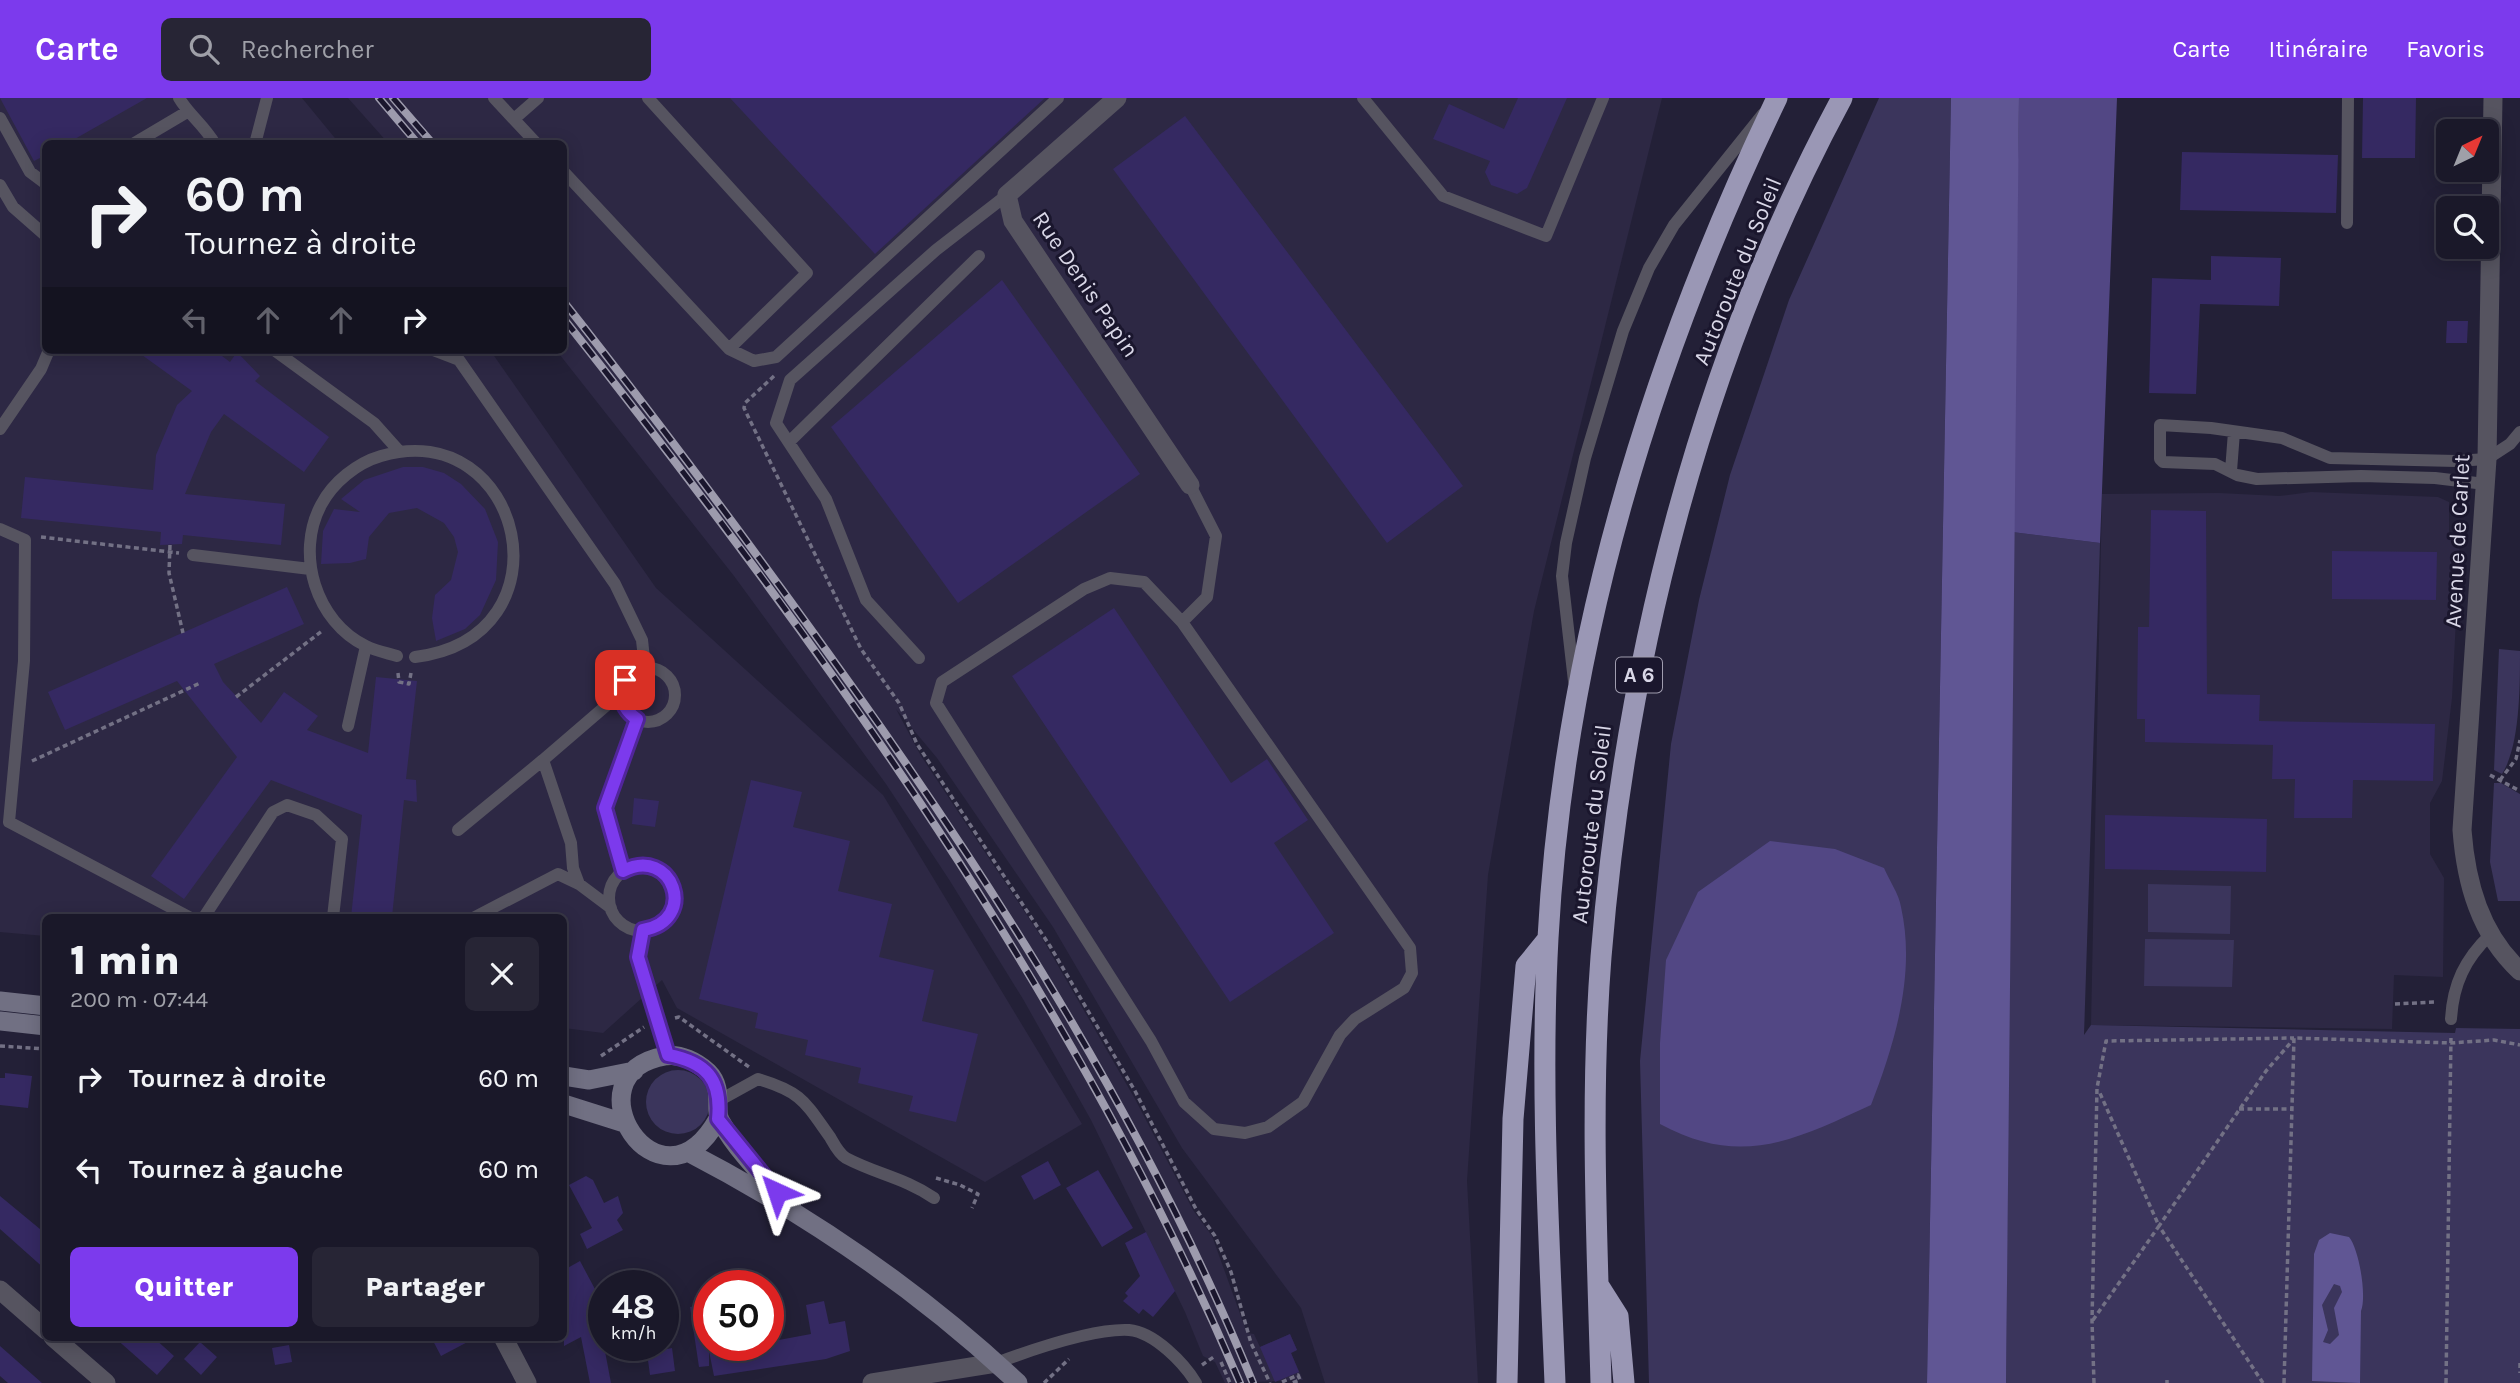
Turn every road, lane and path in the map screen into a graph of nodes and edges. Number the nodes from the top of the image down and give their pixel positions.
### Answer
1 (179, 98) edge
2 (267, 98) edge
3 (494, 98) edge
4 (538, 98) edge
5 (648, 98) edge
6 (1058, 98) edge
7 (1117, 98) edge
8 (1363, 98) edge
9 (1603, 98) edge
10 (1777, 98) edge
11 (1842, 98) edge
12 (2348, 98) edge
13 (2493, 98) edge
14 (187, 112) junction
15 (0, 118) edge
16 (514, 119) junction
17 (140, 140) edge
18 (213, 140) edge
19 (256, 140) edge
20 (533, 140) edge
21 (567, 175) edge
22 (42, 181) edge
23 (0, 186) edge
24 (1007, 195) junction
25 (2347, 223) dead end
26 (42, 233) edge
27 (979, 256) dead end
28 (729, 349) junction
29 (47, 354) edge
30 (279, 354) edge
31 (454, 355) edge
32 (744, 408) dead end
33 (0, 429) edge
34 (2234, 432) junction
35 (2520, 432) edge
36 (789, 442) junction
37 (2515, 448) edge
38 (399, 451) junction
39 (2487, 459) junction
40 (2231, 471) junction
41 (2485, 484) junction
42 (1190, 485) joint
43 (0, 529) edge
44 (25, 540) junction
45 (170, 545) dead end
46 (170, 551) junction
47 (193, 555) joint
48 (310, 569) junction
49 (335, 622) junction
50 (1182, 622) junction
51 (183, 633) dead end
52 (366, 646) junction
53 (397, 656) dead end
54 (415, 657) dead end
55 (919, 658) dead end
56 (645, 668) junction
57 (200, 683) dead end
58 (622, 692) junction
59 (236, 697) dead end
60 (1576, 698) junction
61 (637, 719) junction
62 (348, 726) dead end
63 (2520, 740) edge
64 (543, 760) junction
65 (14, 769) junction
66 (2490, 775) dead end
67 (2500, 780) junction
68 (2520, 791) edge
69 (458, 830) dead end
70 (623, 871) junction
71 (579, 884) junction
72 (611, 908) junction
73 (183, 914) edge
74 (206, 914) edge
75 (333, 914) edge
76 (481, 914) edge
77 (643, 930) junction
78 (2490, 935) junction
79 (1548, 939) junction
80 (2520, 971) edge
81 (0, 1001) edge
82 (2452, 1002) junction
83 (2395, 1004) dead end
84 (42, 1006) edge
85 (2451, 1019) joint
86 (0, 1021) edge
87 (42, 1026) edge
88 (2294, 1038) junction
89 (2451, 1043) junction
90 (0, 1045) edge
91 (2520, 1045) edge
92 (42, 1049) edge
93 (668, 1055) junction
94 (634, 1071) junction
95 (567, 1076) edge
96 (2097, 1088) junction
97 (567, 1105) edge
98 (2239, 1109) junction
99 (2292, 1109) junction
100 (719, 1110) junction
101 (624, 1124) junction
102 (688, 1152) junction
103 (934, 1198) dead end
104 (792, 1208) junction
105 (2159, 1226) junction
106 (1598, 1286) junction
107 (0, 1290) edge
108 (2092, 1321) junction
109 (42, 1327) edge
110 (58, 1341) edge
111 (505, 1341) edge
112 (1215, 1356) dead end
113 (1069, 1359) dead end
114 (1221, 1362) dead end
115 (996, 1363) junction
116 (2520, 1363) edge
117 (1201, 1366) dead end
118 (2520, 1373) edge
119 (1281, 1382) edge
120 (106, 1383) edge
121 (527, 1383) edge
122 (873, 1383) edge
123 (1018, 1383) edge
124 (1044, 1383) edge
125 (1196, 1383) edge
126 (1230, 1383) edge
127 (1270, 1383) edge
128 (1292, 1383) edge
129 (1507, 1383) edge
130 (1555, 1383) edge
131 (1601, 1383) edge
132 (1624, 1383) edge
133 (2094, 1383) edge
134 (2263, 1383) edge
135 (2284, 1383) edge
136 (2446, 1383) edge

1 - 14 lane
2 - 19 lane
3 - 16 lane
4 - 16 lane
5 - 28 lane
6 - 28 lane
7 - 24 street, Rue Denis Papin
8 - 9 lane
10 - 60 highway, Autoroute du Soleil / A 6
10 - 60 lane
11 - 106 highway, Autoroute du Soleil / A 6
12 - 25 lane
13 - 39 street, Avenue de Carlet
14 - 17 lane
14 - 18 lane
15 - 22 lane
16 - 20 lane
21 - 28 lane
23 - 26 lane
24 - 36 lane
24 - 42 street, Rue Denis Papin
27 - 36 lane
29 - 33 lane
30 - 38 lane
31 - 56 lane
32 - 127 path
34 - 39 lane
34 - 40 lane
34 - 40 lane
35 - 37 lane
36 - 55 lane
37 - 39 lane
38 - 48 lane
38 - 54 lane
39 - 41 street, Avenue de Carlet
40 - 41 lane
41 - 78 street, Avenue de Carlet
42 - 50 lane
43 - 44 lane
44 - 46 path
44 - 65 lane
45 - 46 path
46 - 47 path
46 - 51 path
47 - 48 lane
48 - 49 lane
49 - 52 lane
49 - 59 path
50 - 50 lane
52 - 53 lane
52 - 62 lane
56 - 58 lane
56 - 61 lane
57 - 65 path
58 - 61 lane
58 - 64 lane
60 - 79 highway, Autoroute du Soleil / A 6
61 - 70 lane
63 - 67 path
64 - 69 lane
64 - 71 lane
65 - 73 lane
66 - 67 path
67 - 68 path
70 - 72 lane
70 - 77 lane
71 - 72 lane
71 - 76 lane
72 - 77 lane
74 - 75 lane
77 - 93 lane
78 - 80 street, Avenue de Carlet
78 - 82 lane
79 - 129 highway
79 - 130 highway, Autoroute du Soleil / A 6
81 - 84 main road
82 - 83 path
82 - 85 lane
85 - 89 path
86 - 87 main road
88 - 89 path
88 - 96 path
88 - 98 path
88 - 99 path
89 - 91 path
89 - 136 path
90 - 92 path
93 - 94 main road
93 - 100 main road
94 - 95 main road
94 - 101 main road
96 - 105 path
96 - 108 path
97 - 101 main road
98 - 99 path
98 - 105 path
99 - 135 path
100 - 102 main road
100 - 103 lane
100 - 104 main road
101 - 102 main road
102 - 104 main road
104 - 115 main road
105 - 108 path
105 - 134 path
106 - 131 highway, Autoroute du Soleil / A 6
106 - 132 highway
107 - 109 street
108 - 133 path
110 - 120 street
111 - 121 street
112 - 117 path
113 - 124 path
114 - 126 path
115 - 122 street
115 - 123 main road
115 - 125 lane
116 - 118 path
119 - 128 path

